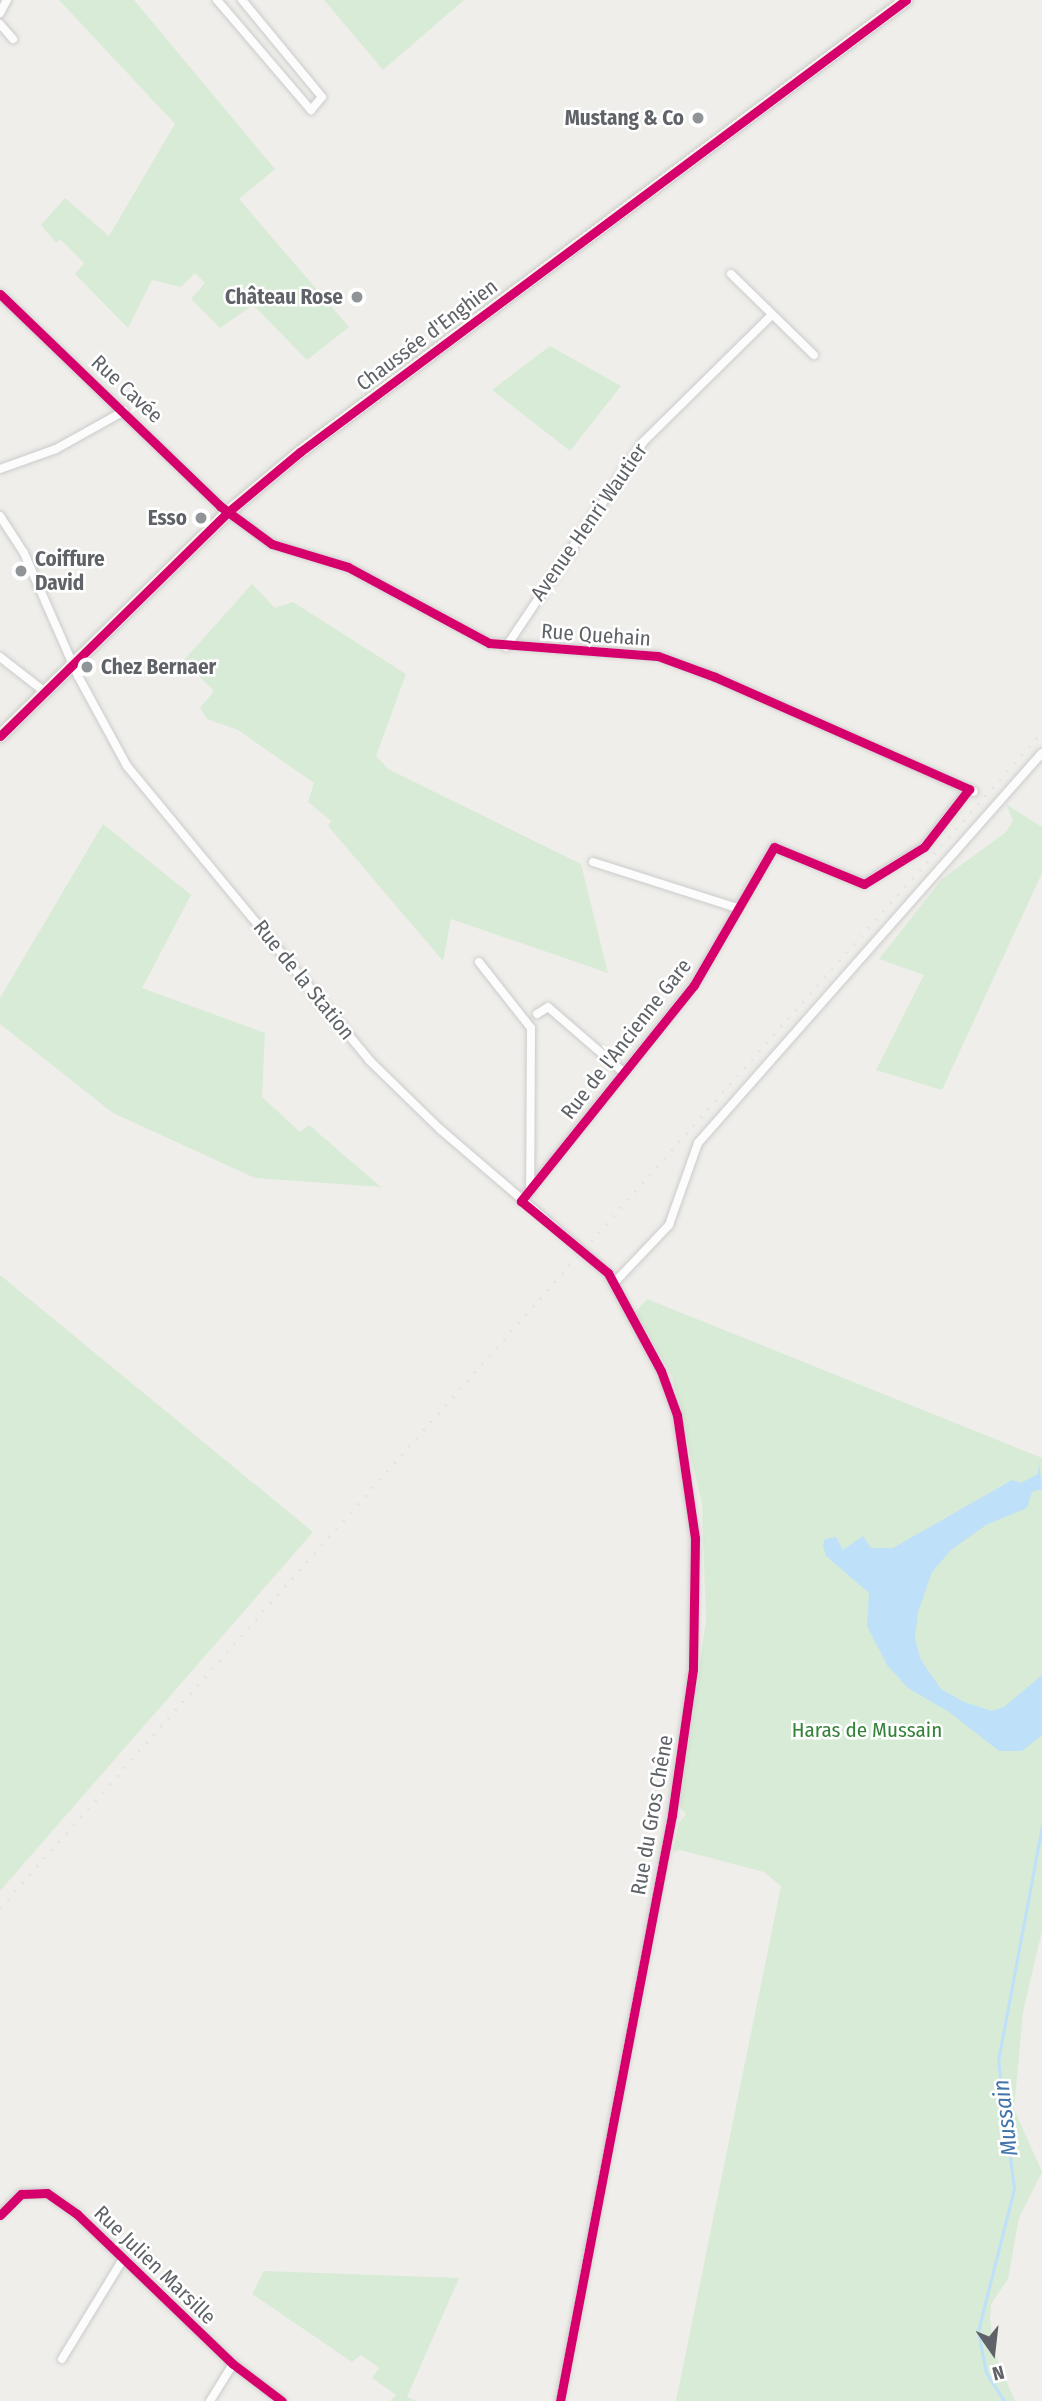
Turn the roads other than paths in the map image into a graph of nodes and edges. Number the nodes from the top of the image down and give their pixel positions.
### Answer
1 (7, 0) edge
2 (217, 0) edge
3 (242, 0) edge
4 (906, 0) edge
5 (0, 13) edge
6 (0, 24) edge
7 (13, 38) dead end
8 (731, 274) dead end
9 (0, 294) edge
10 (772, 315) junction
11 (814, 355) dead end
12 (124, 411) junction
13 (0, 469) edge
14 (228, 512) junction
15 (0, 516) edge
16 (506, 647) junction
17 (0, 657) edge
18 (75, 662) junction
19 (45, 692) junction
20 (0, 736) edge
21 (1042, 754) edge
22 (972, 790) joint
23 (593, 862) dead end
24 (737, 908) junction
25 (479, 961) dead end
26 (537, 1014) dead end
27 (623, 1072) junction
28 (530, 1192) junction
29 (521, 1200) junction
30 (586, 1254) joint
31 (614, 1283) junction
32 (0, 2215) edge
33 (123, 2259) junction
34 (62, 2359) dead end
35 (233, 2364) junction
36 (210, 2401) edge
37 (282, 2401) edge
38 (560, 2401) edge

1 - 5 street
2 - 3 street
4 - 14 main road, Chaussée d'Enghien
6 - 7 street
8 - 10 street
9 - 12 street, Rue Cavée
10 - 11 street
10 - 16 street, Avenue Henri Wautier
12 - 13 street
12 - 14 street, Rue Cavée
14 - 16 street, Rue Quehain
14 - 18 main road, Chaussée d'Enghien
15 - 18 street, Rue de la Station
16 - 22 street, Rue Quehain
17 - 19 street
18 - 19 main road, Chaussée d'Enghien
18 - 29 street, Rue de la Station
19 - 20 main road, Chaussée d'Enghien
21 - 31 street
22 - 24 street, Rue de l'Ancienne Gare
23 - 24 street
24 - 27 street, Rue de l'Ancienne Gare
25 - 28 street
26 - 27 street
27 - 28 street, Rue de l'Ancienne Gare
28 - 29 street, Rue de l'Ancienne Gare
29 - 30 street, Rue de la Station
30 - 31 street, Rue du Gros Chêne
31 - 38 street, Rue du Gros Chêne
32 - 33 street, Rue Julien Marsille
33 - 34 street
33 - 35 street, Rue Julien Marsille
35 - 36 street
35 - 37 street, Rue Julien Marsille

